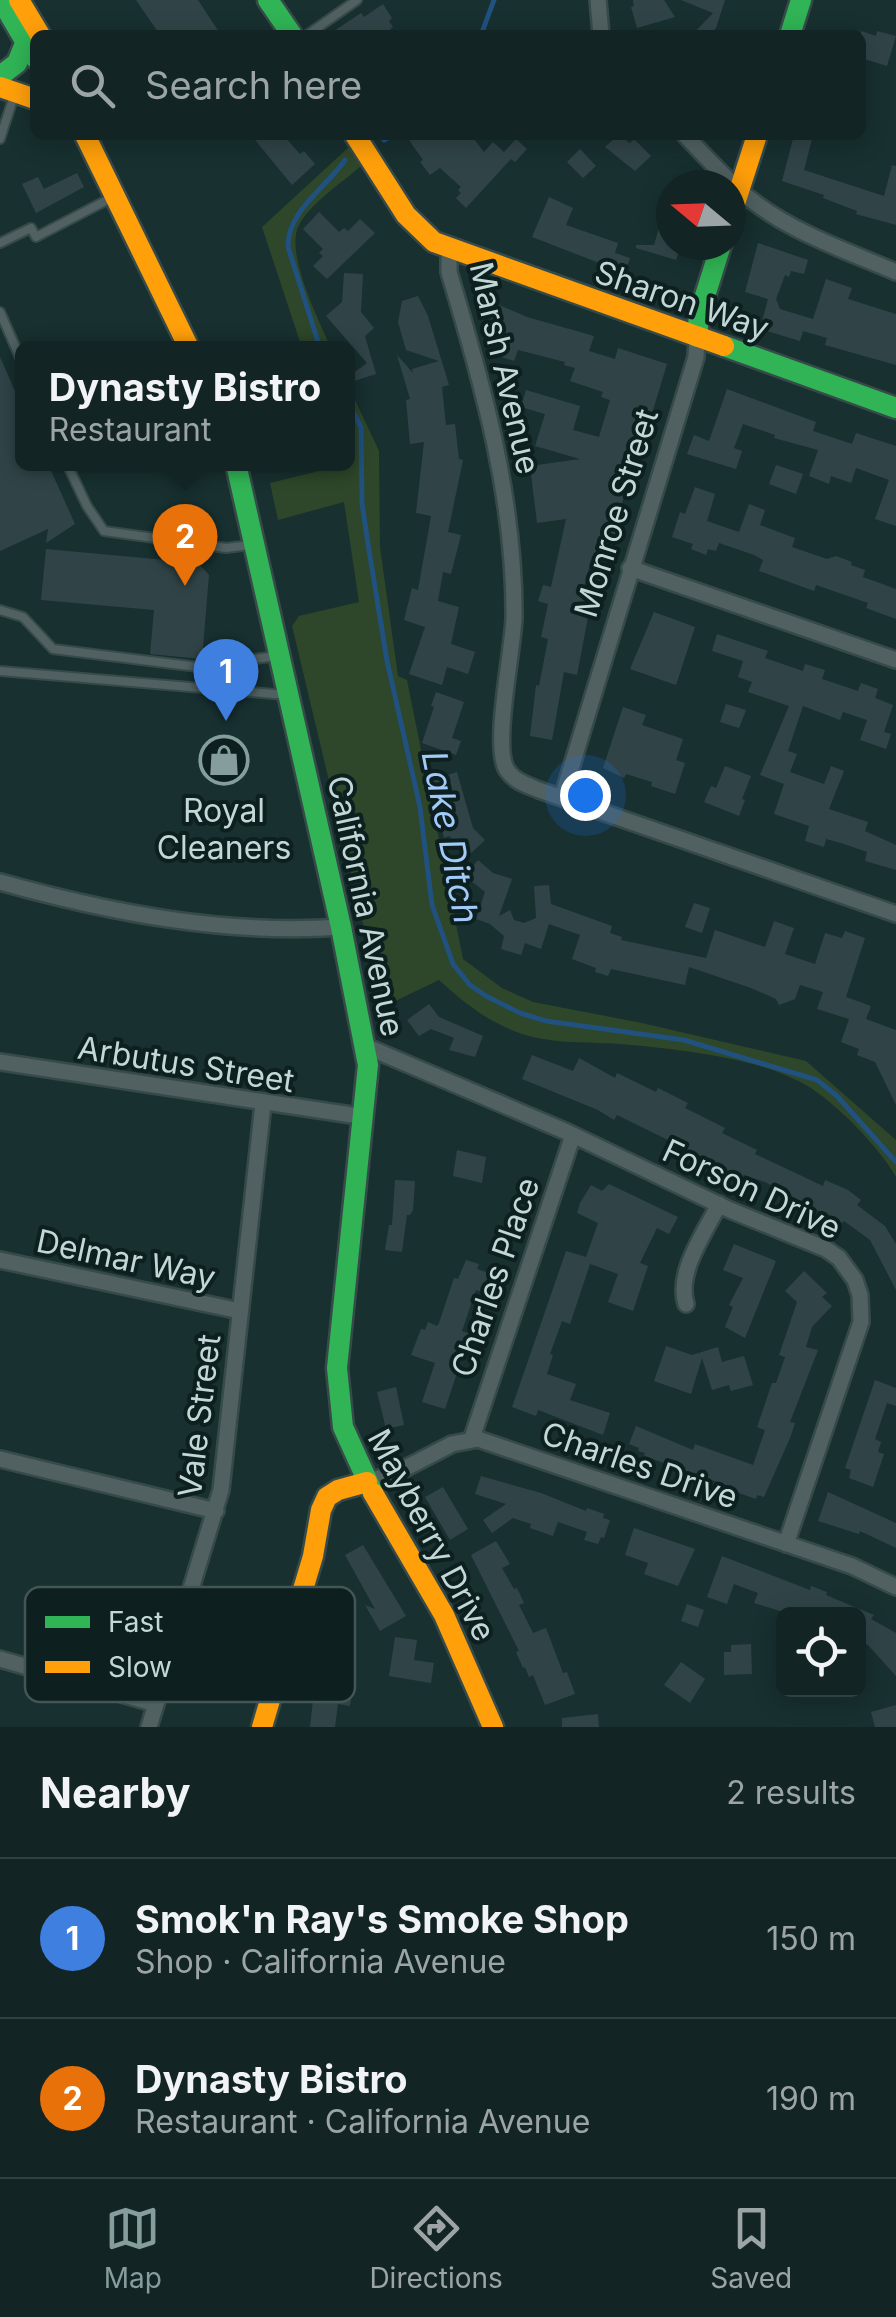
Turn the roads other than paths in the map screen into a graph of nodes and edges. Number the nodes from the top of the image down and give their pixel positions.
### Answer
1 (1, 0) edge
2 (19, 0) edge
3 (268, 0) edge
4 (357, 0) edge
5 (598, 0) edge
6 (801, 0) edge
7 (289, 30) edge
8 (314, 30) edge
9 (601, 30) edge
10 (792, 30) edge
11 (30, 33) edge
12 (30, 40) edge
13 (30, 49) edge
14 (0, 76) edge
15 (17, 93) edge
16 (0, 139) edge
17 (87, 140) edge
18 (359, 140) edge
19 (690, 140) edge
20 (755, 140) edge
21 (720, 170) edge
22 (746, 171) edge
23 (746, 195) edge
24 (115, 196) junction
25 (0, 243) edge
26 (449, 249) junction
27 (717, 260) edge
28 (896, 272) edge
29 (0, 312) edge
30 (697, 337) junction
31 (185, 341) edge
32 (15, 346) edge
33 (896, 408) edge
34 (70, 471) edge
35 (238, 471) edge
36 (256, 544) junction
37 (630, 568) junction
38 (0, 610) edge
39 (281, 654) junction
40 (896, 660) edge
41 (0, 671) edge
42 (290, 695) junction
43 (562, 798) junction
44 (0, 882) edge
45 (896, 914) edge
46 (341, 927) junction
47 (365, 1046) junction
48 (0, 1062) edge
49 (264, 1104) junction
50 (365, 1117) junction
51 (573, 1135) junction
52 (718, 1204) junction
53 (0, 1260) edge
54 (686, 1304) dead end
55 (240, 1311) junction
56 (337, 1368) joint
57 (472, 1438) junction
58 (0, 1459) edge
59 (367, 1482) junction
60 (216, 1512) junction
61 (786, 1544) junction
62 (193, 1587) edge
63 (305, 1587) edge
64 (896, 1587) edge
65 (0, 1659) edge
66 (25, 1666) edge
67 (149, 1702) edge
68 (270, 1702) edge
69 (156, 1704) joint
70 (149, 1727) edge
71 (262, 1727) edge
72 (493, 1727) edge

1 - 12 main road
2 - 11 main road
3 - 7 main road
4 - 8 lane
5 - 9 street
6 - 10 main road
13 - 14 main road
15 - 16 lane
17 - 24 main road
18 - 26 main road, Marsh Avenue
19 - 21 street
20 - 22 main road
23 - 28 street
24 - 25 lane
24 - 31 main road
26 - 30 main road, Sharon Way
26 - 43 street, Marsh Avenue
27 - 30 main road, Monroe Street
29 - 32 lane
30 - 33 main road, Sharon Way
30 - 37 street, Monroe Street
34 - 36 lane
35 - 36 main road, California Avenue
36 - 39 main road, California Avenue
37 - 40 street
37 - 43 street, Monroe Street
38 - 39 lane
39 - 42 main road, California Avenue
41 - 42 lane
42 - 46 main road, California Avenue
43 - 45 street
44 - 46 street
46 - 47 main road, California Avenue
47 - 50 main road, California Avenue
47 - 51 street, Forson Drive
48 - 49 street, Arbutus Street
49 - 50 street, Arbutus Street
49 - 55 street, Vale Street
50 - 56 main road, California Avenue
51 - 52 street, Forson Drive
51 - 57 street, Charles Place
52 - 54 street
52 - 61 street, Forson Drive
53 - 55 street, Delmar Way
55 - 60 street, Vale Street
56 - 59 main road, Mayberry Drive
57 - 59 street
57 - 61 street, Charles Drive
58 - 60 street
59 - 63 main road
59 - 72 main road, Mayberry Drive
60 - 62 street, Vale Street
61 - 64 street, Charles Drive
65 - 66 street
67 - 69 street
68 - 71 main road
69 - 70 street, Vale Street

